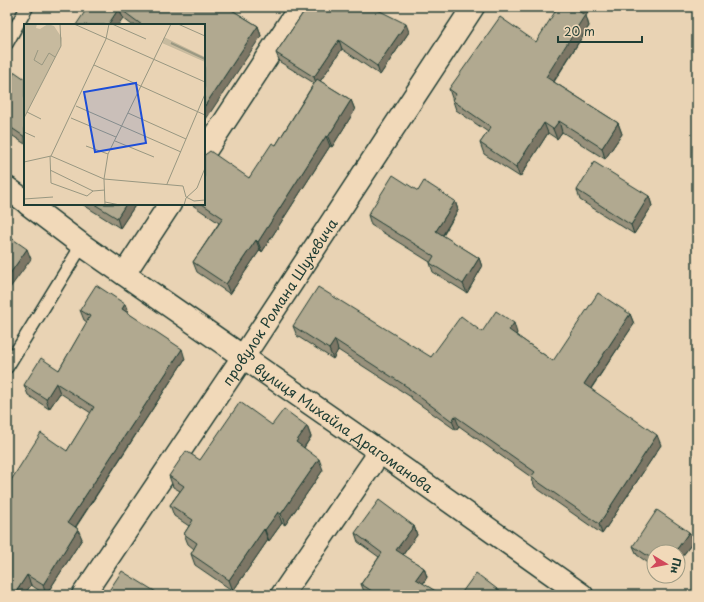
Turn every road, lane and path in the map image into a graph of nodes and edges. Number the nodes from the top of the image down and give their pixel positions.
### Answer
1 (28, 7) edge
2 (300, 7) edge
3 (473, 7) edge
4 (7, 43) edge
5 (205, 151) edge
6 (7, 188) edge
7 (24, 200) edge
8 (29, 205) edge
9 (169, 205) edge
10 (82, 245) junction
11 (124, 274) junction
12 (244, 357) junction
13 (7, 367) edge
14 (380, 452) junction
15 (83, 595) edge
16 (282, 595) edge
17 (582, 595) edge

1 - 4 lane
2 - 5 street
3 - 12 street, провулок Романа Шухевича
6 - 7 street
8 - 10 street, вулиця Михайла Драгоманова
9 - 11 street
10 - 11 street, вулиця Михайла Драгоманова
10 - 13 lane
11 - 12 street, вулиця Михайла Драгоманова
12 - 14 street, вулиця Михайла Драгоманова
12 - 15 street, провулок Романа Шухевича
14 - 16 street
14 - 17 street, вулиця Михайла Драгоманова

